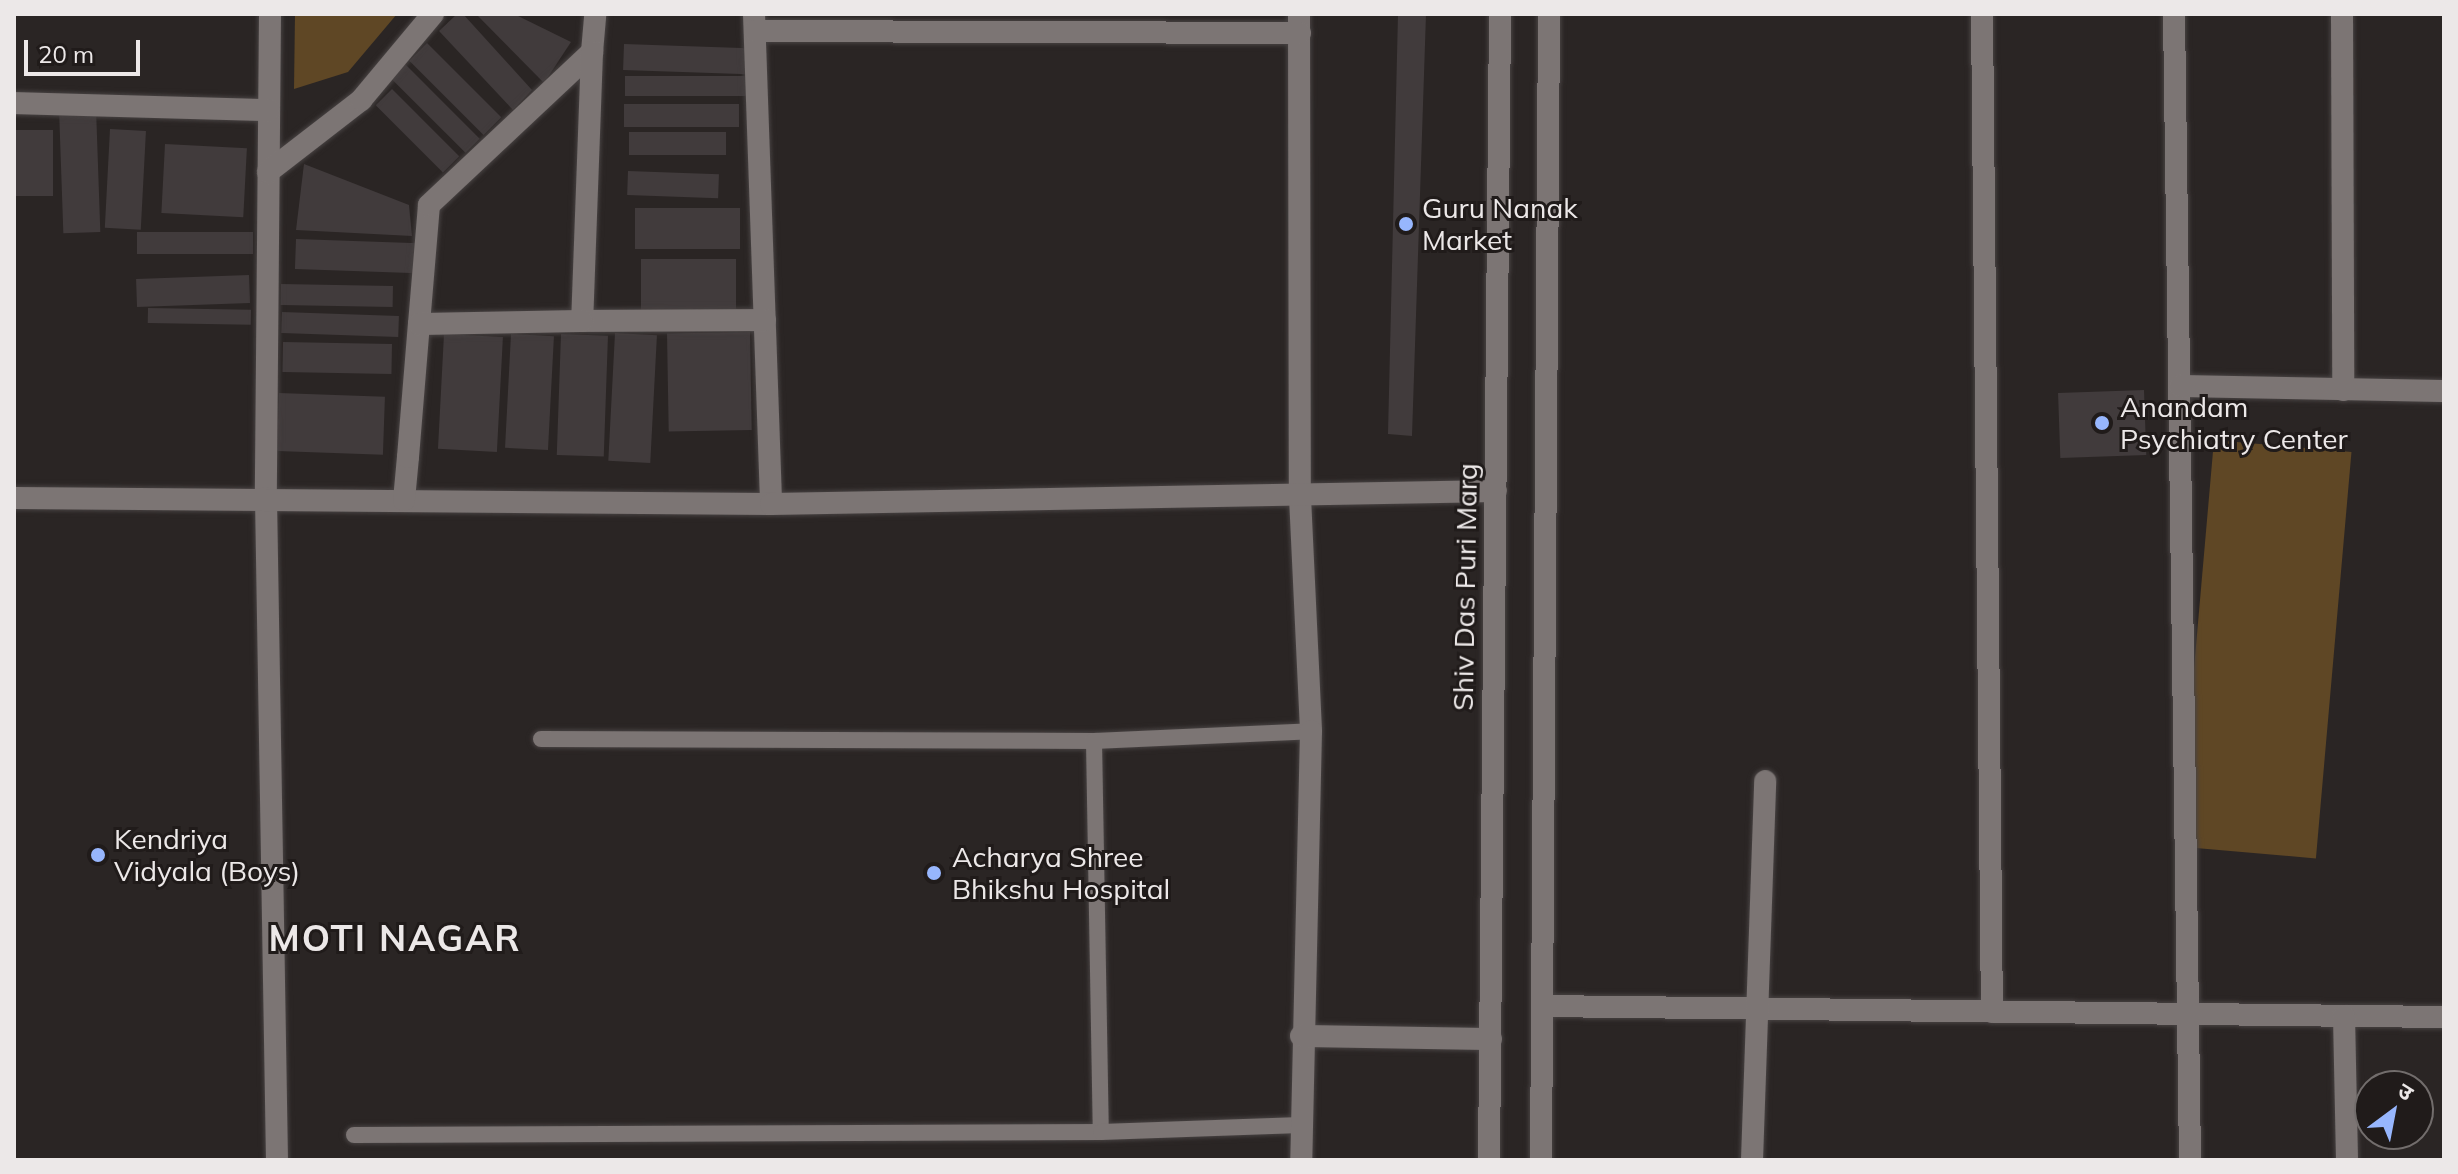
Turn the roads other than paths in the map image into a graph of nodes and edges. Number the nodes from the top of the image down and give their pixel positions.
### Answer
1 (270, 14) edge
2 (433, 14) edge
3 (595, 14) edge
4 (1500, 14) edge
5 (1549, 14) edge
6 (1982, 14) edge
7 (2174, 14) edge
8 (2342, 14) edge
9 (755, 23) edge
10 (1150, 23) edge
11 (1300, 23) edge
12 (592, 52) junction
13 (14, 103) edge
14 (269, 110) junction
15 (268, 172) junction
16 (765, 320) junction
17 (582, 321) junction
18 (419, 324) junction
19 (2180, 386) junction
20 (2343, 390) junction
21 (2444, 391) edge
22 (1496, 491) junction
23 (1300, 497) junction
24 (14, 498) edge
25 (266, 498) junction
26 (404, 500) junction
27 (771, 504) junction
28 (1311, 731) junction
29 (541, 739) dead end
30 (1094, 741) junction
31 (1765, 781) dead end
32 (1542, 1006) junction
33 (1755, 1009) junction
34 (1992, 1012) junction
35 (2190, 1014) junction
36 (2344, 1016) junction
37 (2444, 1017) edge
38 (1301, 1036) junction
39 (1491, 1039) junction
40 (1301, 1125) junction
41 (1101, 1132) junction
42 (354, 1135) dead end
43 (277, 1160) edge
44 (1301, 1160) edge
45 (1489, 1160) edge
46 (1541, 1160) edge
47 (1752, 1160) edge
48 (2190, 1160) edge
49 (2347, 1160) edge

1 - 14 street
2 - 15 street
3 - 12 street
4 - 22 street, Shiv Das Puri Marg
5 - 32 street
6 - 34 street
7 - 19 street
8 - 20 street
9 - 10 street
9 - 16 street
10 - 11 street
11 - 23 street
12 - 17 street
12 - 18 street
13 - 14 street
14 - 15 street
15 - 25 street
16 - 17 street
16 - 27 street
17 - 18 street
18 - 26 street
19 - 20 street
19 - 35 street
20 - 21 street
22 - 23 street
22 - 39 street, Shiv Das Puri Marg
23 - 27 street
23 - 28 street
24 - 25 street
25 - 26 street
25 - 43 street
26 - 27 street
28 - 30 lane
28 - 38 street
29 - 30 lane
30 - 41 lane
31 - 33 street
32 - 33 street
32 - 46 street
33 - 34 street
33 - 47 street
34 - 35 street
35 - 36 street
35 - 48 street
36 - 37 street
36 - 49 street
38 - 39 street
38 - 40 street
39 - 45 street, Shiv Das Puri Marg
40 - 41 lane
40 - 44 street
41 - 42 lane

